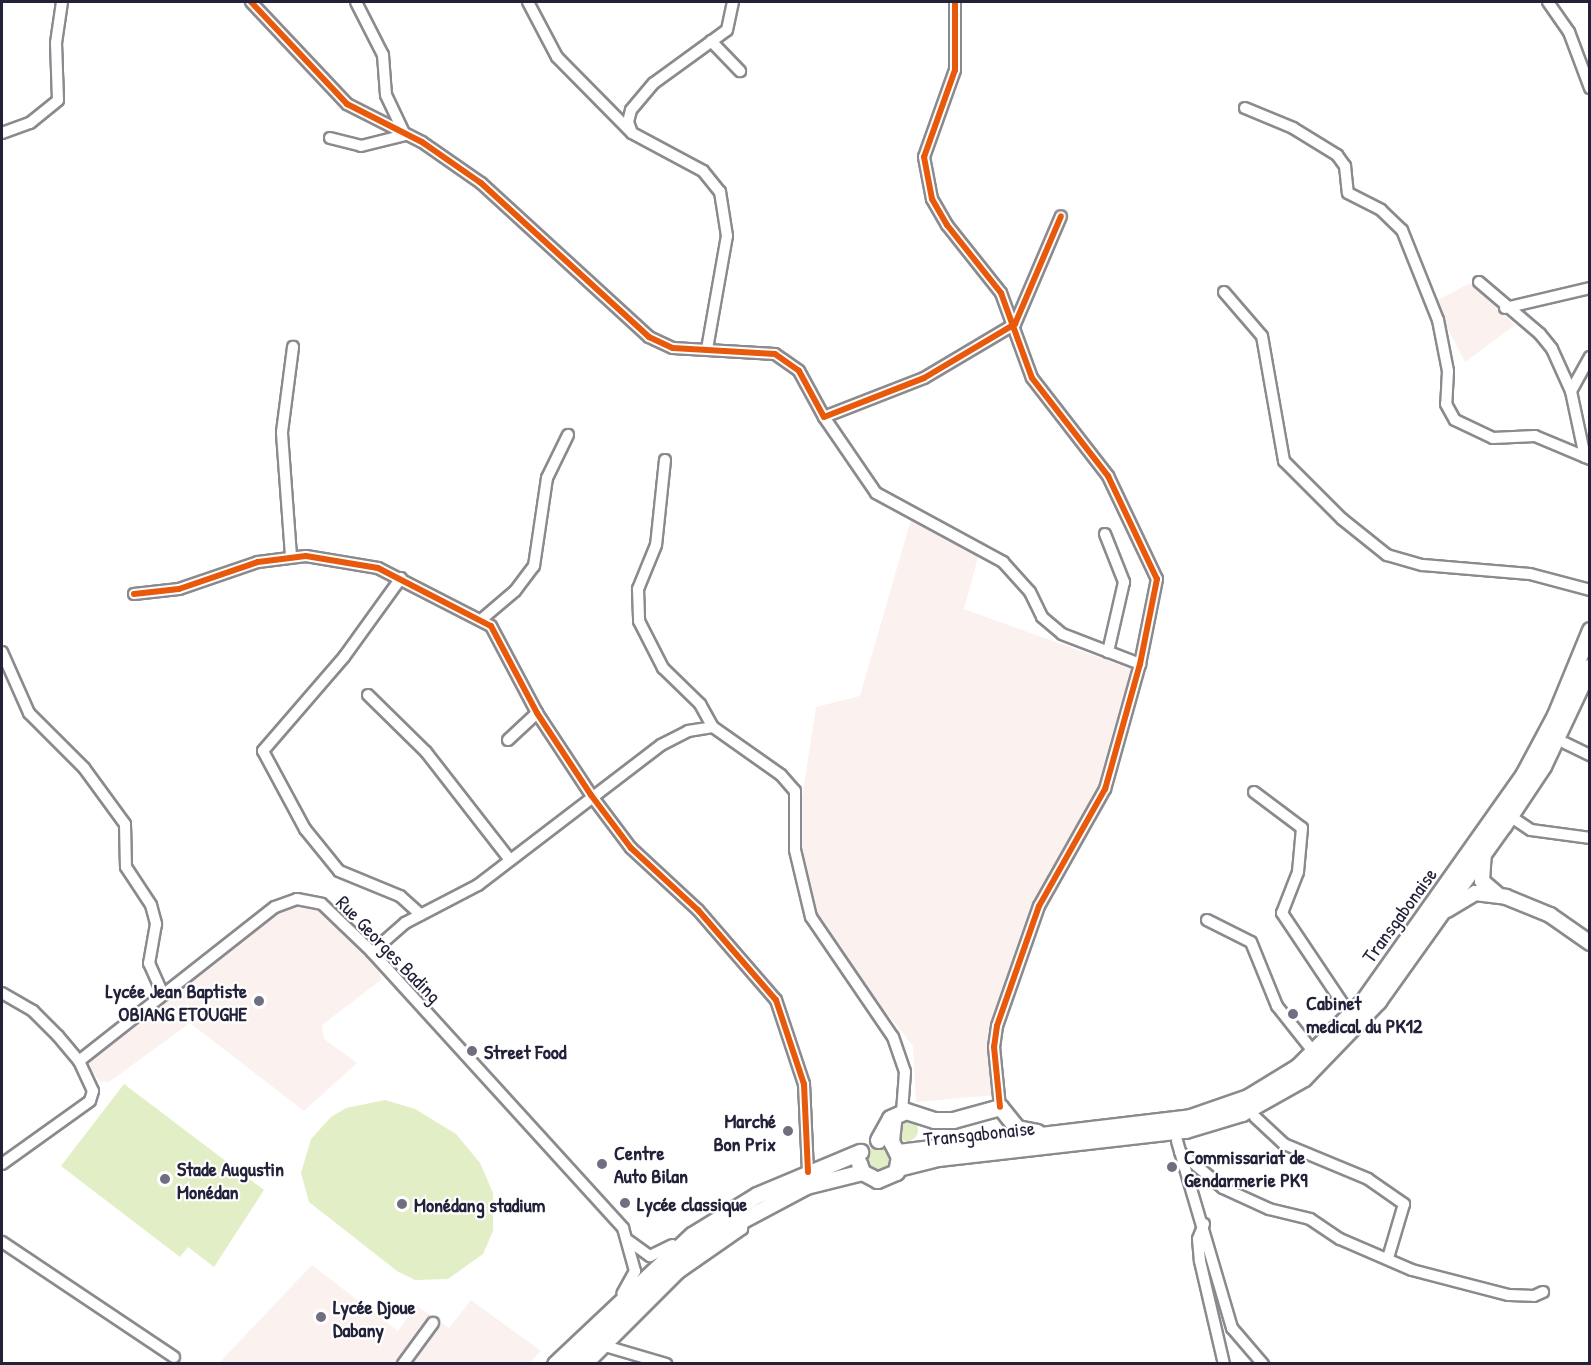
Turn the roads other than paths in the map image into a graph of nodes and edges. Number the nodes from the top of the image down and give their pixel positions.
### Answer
1 (62, 2) edge
2 (251, 2) edge
3 (356, 2) edge
4 (528, 2) edge
5 (733, 2) edge
6 (955, 2) edge
7 (1548, 2) edge
8 (711, 41) junction
9 (740, 71) dead end
10 (1590, 88) edge
11 (1245, 108) dead end
12 (2, 133) edge
13 (632, 134) junction
14 (405, 135) junction
15 (330, 138) dead end
16 (1061, 216) dead end
17 (1479, 282) dead end
18 (1590, 288) edge
19 (1224, 292) dead end
20 (1505, 308) junction
21 (1015, 324) junction
22 (293, 347) dead end
23 (707, 349) junction
24 (1590, 357) edge
25 (1572, 391) junction
26 (824, 417) junction
27 (568, 435) dead end
28 (1587, 458) edge
29 (664, 460) dead end
30 (1105, 534) dead end
31 (291, 556) junction
32 (401, 578) junction
33 (1590, 590) edge
34 (134, 594) dead end
35 (482, 619) junction
36 (1590, 630) edge
37 (2, 652) edge
38 (1108, 652) junction
39 (1140, 664) junction
40 (1590, 666) edge
41 (368, 695) dead end
42 (537, 713) junction
43 (713, 727) junction
44 (508, 740) dead end
45 (1565, 743) dead end
46 (1590, 755) edge
47 (1254, 792) dead end
48 (591, 795) junction
49 (1510, 816) junction
50 (1590, 838) edge
51 (1485, 852) junction
52 (510, 860) junction
53 (1499, 895) junction
54 (421, 915) junction
55 (1440, 915) junction
56 (1207, 920) dead end
57 (1590, 943) edge
58 (372, 952) junction
59 (2, 993) edge
60 (163, 994) junction
61 (1345, 1006) dead end
62 (1308, 1045) dead end
63 (79, 1061) junction
64 (1000, 1107) junction
65 (902, 1112) junction
66 (1255, 1117) dead end
67 (1057, 1134) junction
68 (878, 1140) junction
69 (1177, 1141) dead end
70 (860, 1152) junction
71 (1180, 1152) junction
72 (897, 1155) junction
73 (2, 1164) edge
74 (808, 1172) junction
75 (862, 1172) junction
76 (743, 1218) junction
77 (1204, 1224) junction
78 (692, 1235) junction
79 (628, 1240) junction
80 (2, 1242) edge
81 (1388, 1258) junction
82 (1543, 1292) dead end
83 (609, 1309) junction
84 (434, 1323) dead end
85 (605, 1346) junction
86 (174, 1357) dead end
87 (404, 1364) edge
88 (555, 1364) edge
89 (573, 1364) edge
90 (588, 1364) edge
91 (666, 1364) edge
92 (1224, 1364) edge
93 (1263, 1364) edge

1 - 12 street
2 - 14 street
3 - 14 street
4 - 13 street
5 - 8 street
6 - 21 street
7 - 10 street
8 - 9 street
8 - 13 street
11 - 28 street
13 - 23 street
14 - 15 street
14 - 23 street
16 - 21 street
17 - 20 street
18 - 20 street
19 - 33 street
20 - 25 street
21 - 26 street
21 - 39 street
22 - 31 street
23 - 26 street
24 - 25 street
25 - 28 street
26 - 38 street
27 - 35 street
29 - 43 street
30 - 38 street
31 - 32 street
31 - 34 street
32 - 35 street
32 - 54 street
35 - 42 street
36 - 67 highway, Transgabonaise
37 - 60 street
38 - 39 street
39 - 64 street
40 - 49 highway, Transgabonaise
41 - 52 street
42 - 44 street
42 - 48 street
43 - 48 street
43 - 65 street
45 - 46 street
47 - 61 street
48 - 52 street
48 - 74 street
49 - 50 street
49 - 51 highway, Transgabonaise
51 - 53 main road
51 - 55 highway, Transgabonaise
52 - 54 street
53 - 55 main road
53 - 57 main road
54 - 58 street
55 - 72 highway, Transgabonaise
56 - 62 street
58 - 60 street, Rue Georges Bading
58 - 79 street, Rue Georges Bading
59 - 63 street
60 - 63 street, Rue Georges Bading
63 - 73 street
64 - 65 highway
64 - 67 highway
65 - 68 highway
65 - 72 highway
66 - 81 street
67 - 72 highway, Transgabonaise
68 - 70 highway
68 - 72 highway
69 - 71 street
70 - 74 highway
70 - 75 highway
71 - 77 street
71 - 81 street
72 - 75 highway
74 - 78 highway
75 - 76 highway
76 - 85 street
76 - 89 highway
77 - 92 street
77 - 93 street
78 - 79 street
78 - 83 highway
79 - 83 street
80 - 86 street
81 - 82 street
83 - 88 highway
84 - 87 street
85 - 90 street
85 - 91 street

